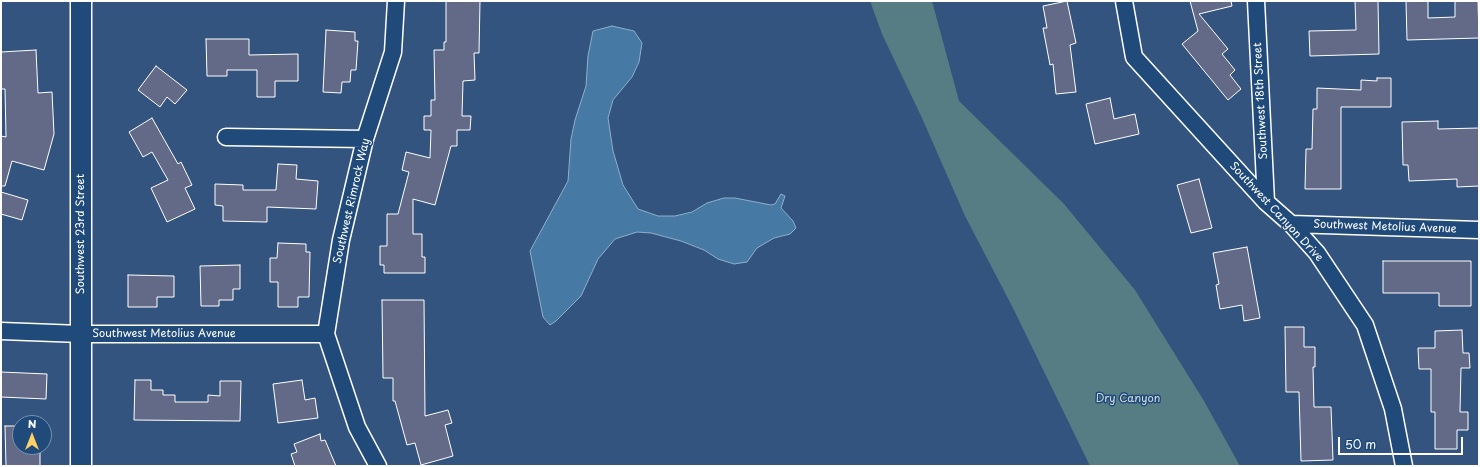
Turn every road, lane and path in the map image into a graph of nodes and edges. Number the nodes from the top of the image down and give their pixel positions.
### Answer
1 (80, 1) edge
2 (396, 1) edge
3 (1124, 1) edge
4 (1256, 1) edge
5 (226, 137) dead end
6 (365, 139) junction
7 (1266, 202) junction
8 (1291, 224) junction
9 (1479, 230) edge
10 (1, 331) edge
11 (81, 334) junction
12 (326, 334) junction
13 (81, 466) edge
14 (378, 466) edge
15 (1404, 466) edge

1 - 11 street, Southwest 23rd Street
2 - 6 street, Southwest Rimrock Way
3 - 7 street, Southwest Canyon Drive
4 - 7 street, Southwest 18th Street
5 - 6 street
6 - 12 street, Southwest Rimrock Way
7 - 8 street, Southwest Canyon Drive
8 - 9 street, Southwest Metolius Avenue
8 - 15 street, Southwest Canyon Drive
10 - 11 street, Southwest Metolius Avenue
11 - 12 street, Southwest Metolius Avenue
11 - 13 street, Southwest 23rd Street
12 - 14 street, Southwest Rimrock Way

